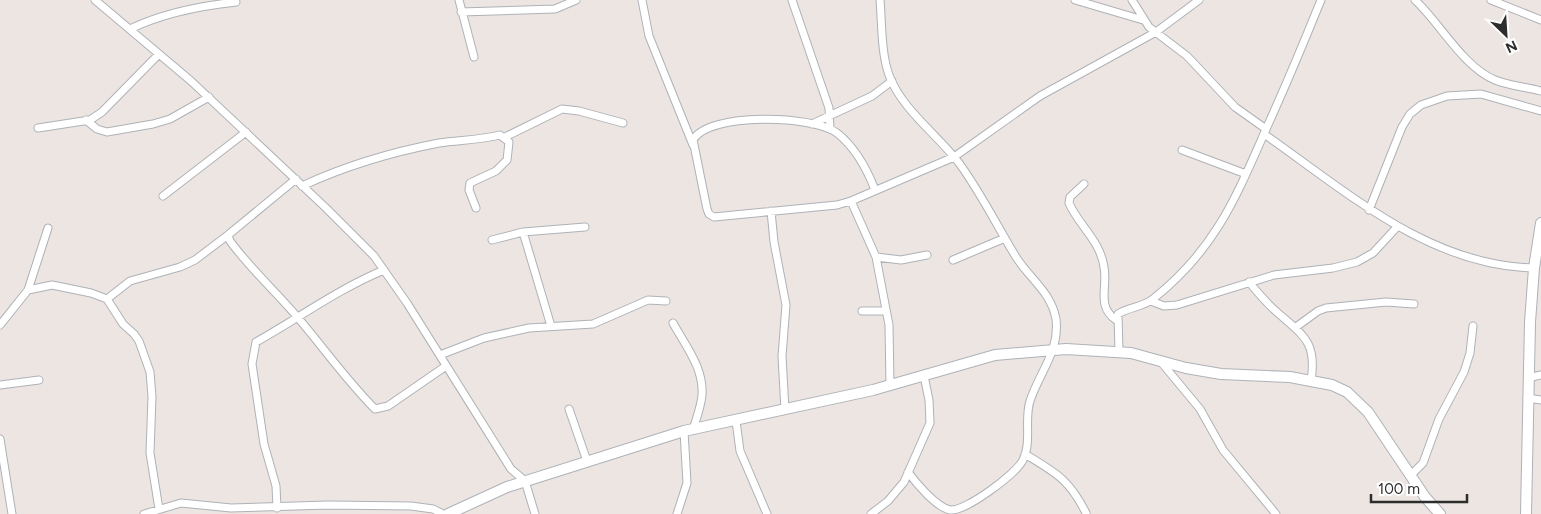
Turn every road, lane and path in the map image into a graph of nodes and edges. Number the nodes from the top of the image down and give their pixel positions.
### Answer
1 (95, 0) edge
2 (459, 0) edge
3 (576, 0) edge
4 (642, 0) edge
5 (792, 0) edge
6 (880, 0) edge
7 (1075, 0) edge
8 (1132, 0) edge
9 (1199, 0) edge
10 (1321, 0) edge
11 (1415, 0) edge
12 (1491, 0) edge
13 (236, 2) dead end
14 (461, 12) junction
15 (1143, 20) junction
16 (1541, 20) edge
17 (130, 29) junction
18 (1156, 32) junction
19 (159, 54) junction
20 (474, 57) dead end
21 (892, 81) junction
22 (1541, 91) edge
23 (208, 97) junction
24 (1541, 111) edge
25 (829, 116) junction
26 (86, 120) junction
27 (623, 123) dead end
28 (812, 124) junction
29 (38, 128) dead end
30 (830, 130) junction
31 (246, 132) junction
32 (1265, 132) junction
33 (506, 137) junction
34 (693, 145) junction
35 (1182, 150) dead end
36 (954, 157) junction
37 (1246, 174) junction
38 (296, 180) junction
39 (1084, 184) dead end
40 (302, 186) junction
41 (875, 190) junction
42 (163, 196) dead end
43 (851, 201) junction
44 (476, 208) dead end
45 (1369, 210) junction
46 (771, 211) junction
47 (1541, 223) edge
48 (585, 227) dead end
49 (1397, 227) junction
50 (48, 228) dead end
51 (523, 232) junction
52 (228, 235) junction
53 (1005, 238) junction
54 (492, 240) dead end
55 (927, 255) dead end
56 (876, 258) junction
57 (953, 260) dead end
58 (1534, 268) junction
59 (384, 270) junction
60 (1249, 282) junction
61 (28, 290) junction
62 (107, 299) junction
63 (666, 301) dead end
64 (1151, 301) junction
65 (1414, 304) dead end
66 (862, 311) dead end
67 (886, 311) junction
68 (298, 318) junction
69 (1116, 320) junction
70 (674, 323) dead end
71 (0, 325) edge
72 (551, 326) junction
73 (1473, 326) dead end
74 (1296, 327) junction
75 (1054, 349) junction
76 (1119, 352) junction
77 (440, 356) junction
78 (1161, 362) junction
79 (446, 366) junction
80 (1541, 375) edge
81 (924, 376) junction
82 (1528, 378) junction
83 (39, 380) dead end
84 (1311, 381) junction
85 (0, 385) edge
86 (890, 385) junction
87 (1527, 398) junction
88 (1541, 400) edge
89 (569, 409) dead end
90 (785, 410) junction
91 (736, 421) junction
92 (689, 431) junction
93 (0, 439) edge
94 (1025, 454) junction
95 (587, 461) junction
96 (511, 469) junction
97 (908, 472) junction
98 (1411, 475) junction
99 (525, 481) junction
100 (507, 487) junction
101 (277, 508) junction
102 (159, 509) junction
103 (168, 510) edge
104 (1086, 513) edge
105 (12, 514) edge
106 (144, 514) edge
107 (443, 514) edge
108 (448, 514) edge
109 (535, 514) edge
110 (677, 514) edge
111 (767, 514) edge
112 (873, 514) edge
113 (1276, 514) edge
114 (1440, 514) edge
115 (1526, 514) edge

1 - 17 street
2 - 14 street
3 - 14 street
4 - 34 street
5 - 25 street
6 - 21 street
7 - 15 street
8 - 15 street
9 - 18 street
10 - 32 street
11 - 22 street
12 - 16 street
13 - 17 street
14 - 20 street
15 - 18 street
17 - 19 street
18 - 32 street
18 - 36 street
19 - 23 street
19 - 26 street
21 - 25 street
21 - 36 street
23 - 26 street
23 - 31 street
24 - 45 street
25 - 28 street
25 - 30 street
26 - 29 street
27 - 33 street
28 - 30 street
28 - 34 street
30 - 41 street
31 - 38 street
31 - 42 street
32 - 37 street
32 - 45 street
33 - 40 street
33 - 44 street
34 - 46 street
35 - 37 street
36 - 41 street
36 - 53 street
37 - 64 street
38 - 40 street
38 - 52 street
39 - 69 street
40 - 59 street
41 - 43 street
43 - 46 street
43 - 56 street
45 - 49 street
46 - 90 street
47 - 58 main road
48 - 51 street
49 - 58 street
49 - 60 street
50 - 61 street
51 - 54 street
51 - 72 street
52 - 62 street
52 - 68 street
53 - 57 street
53 - 75 street
55 - 56 street
56 - 67 street
58 - 82 main road
59 - 68 street
59 - 77 street
60 - 64 street
60 - 74 street
61 - 62 street
61 - 71 street
62 - 102 street
63 - 72 street
64 - 69 street
65 - 74 street
66 - 67 street
67 - 86 street
68 - 79 street
68 - 101 street
69 - 76 street
70 - 92 street
72 - 77 street
73 - 98 street
74 - 84 street
75 - 76 main road
75 - 81 main road
75 - 94 street
76 - 78 main road
77 - 79 street
78 - 84 main road
78 - 113 street
79 - 96 street
80 - 82 street
81 - 86 main road
81 - 97 street
82 - 87 main road
83 - 85 street
84 - 98 main road
86 - 90 main road
87 - 88 street
87 - 115 main road
89 - 95 street
90 - 91 main road
91 - 92 main road
91 - 111 street
92 - 95 main road
92 - 110 street
93 - 105 street
94 - 97 street
94 - 104 street
95 - 99 main road
96 - 99 street
96 - 100 street
97 - 112 street
98 - 114 main road
99 - 100 main road
99 - 109 street
100 - 108 main road
101 - 103 street
101 - 107 street
102 - 103 street
102 - 106 street

